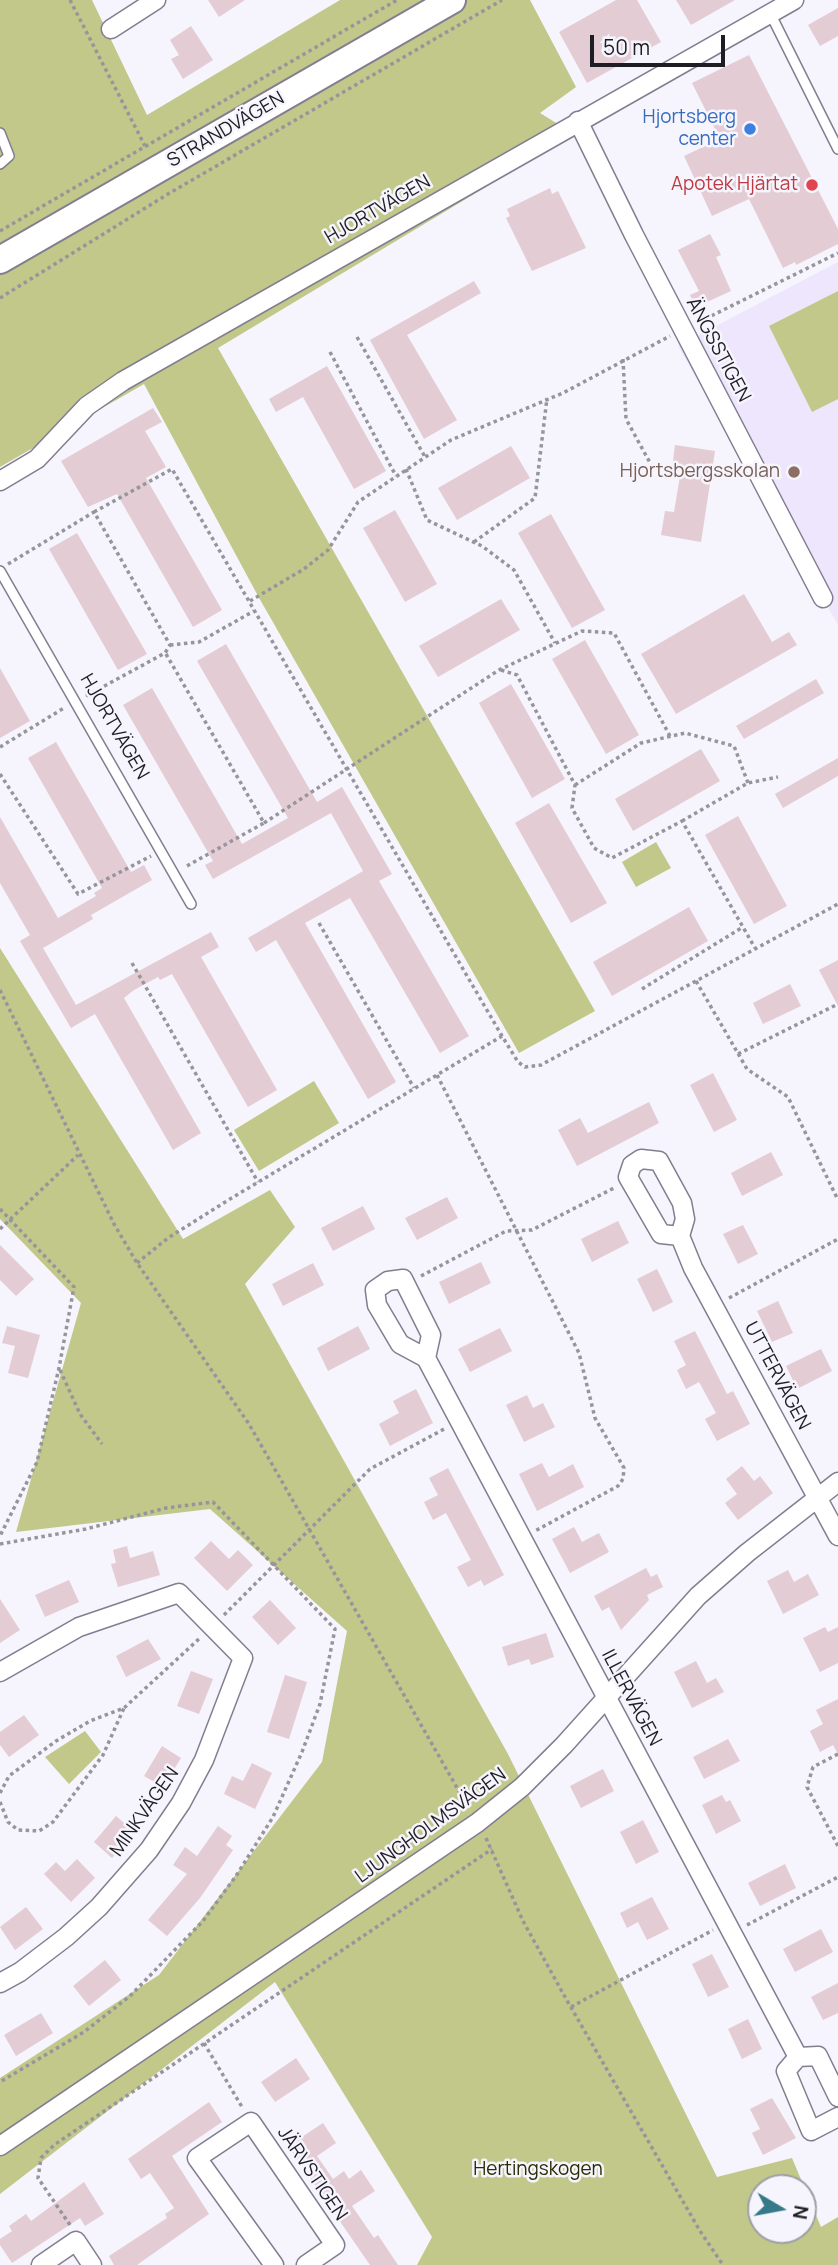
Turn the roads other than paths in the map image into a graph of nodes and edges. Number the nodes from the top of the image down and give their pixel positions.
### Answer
1 (156, 0) edge
2 (452, 0) edge
3 (794, 0) edge
4 (770, 13) junction
5 (111, 29) dead end
6 (579, 121) junction
7 (0, 133) edge
8 (838, 149) edge
9 (0, 164) edge
10 (0, 260) edge
11 (0, 481) edge
12 (0, 570) edge
13 (824, 598) dead end
14 (191, 904) dead end
15 (680, 1236) junction
16 (426, 1358) junction
17 (838, 1482) edge
18 (817, 1497) junction
19 (838, 1536) edge
20 (0, 1672) edge
21 (607, 1695) junction
22 (0, 1983) edge
23 (798, 2057) junction
24 (838, 2097) edge
25 (838, 2117) edge
26 (0, 2146) edge
27 (41, 2265) edge
28 (92, 2265) edge
29 (274, 2265) edge
30 (306, 2265) edge

1 - 5 street
2 - 10 street, STRANDVÄGEN
3 - 4 street, HJORTVÄGEN
4 - 6 street, HJORTVÄGEN
4 - 8 lane
6 - 11 street, HJORTVÄGEN
6 - 13 street, ÄNGSSTIGEN
7 - 9 lane
12 - 14 lane, HJORTVÄGEN
15 - 15 street, UTTERVÄGEN
15 - 18 street, UTTERVÄGEN
16 - 16 street, ILLERVÄGEN
16 - 21 street, ILLERVÄGEN
17 - 18 street, LJUNGHOLMSVÄGEN
18 - 19 street, UTTERVÄGEN
18 - 21 street, LJUNGHOLMSVÄGEN
20 - 22 street, MINKVÄGEN
21 - 23 street, ILLERVÄGEN
21 - 26 street, LJUNGHOLMSVÄGEN
23 - 24 street
23 - 25 street
27 - 28 street
29 - 30 street, JÄRVSTIGEN

